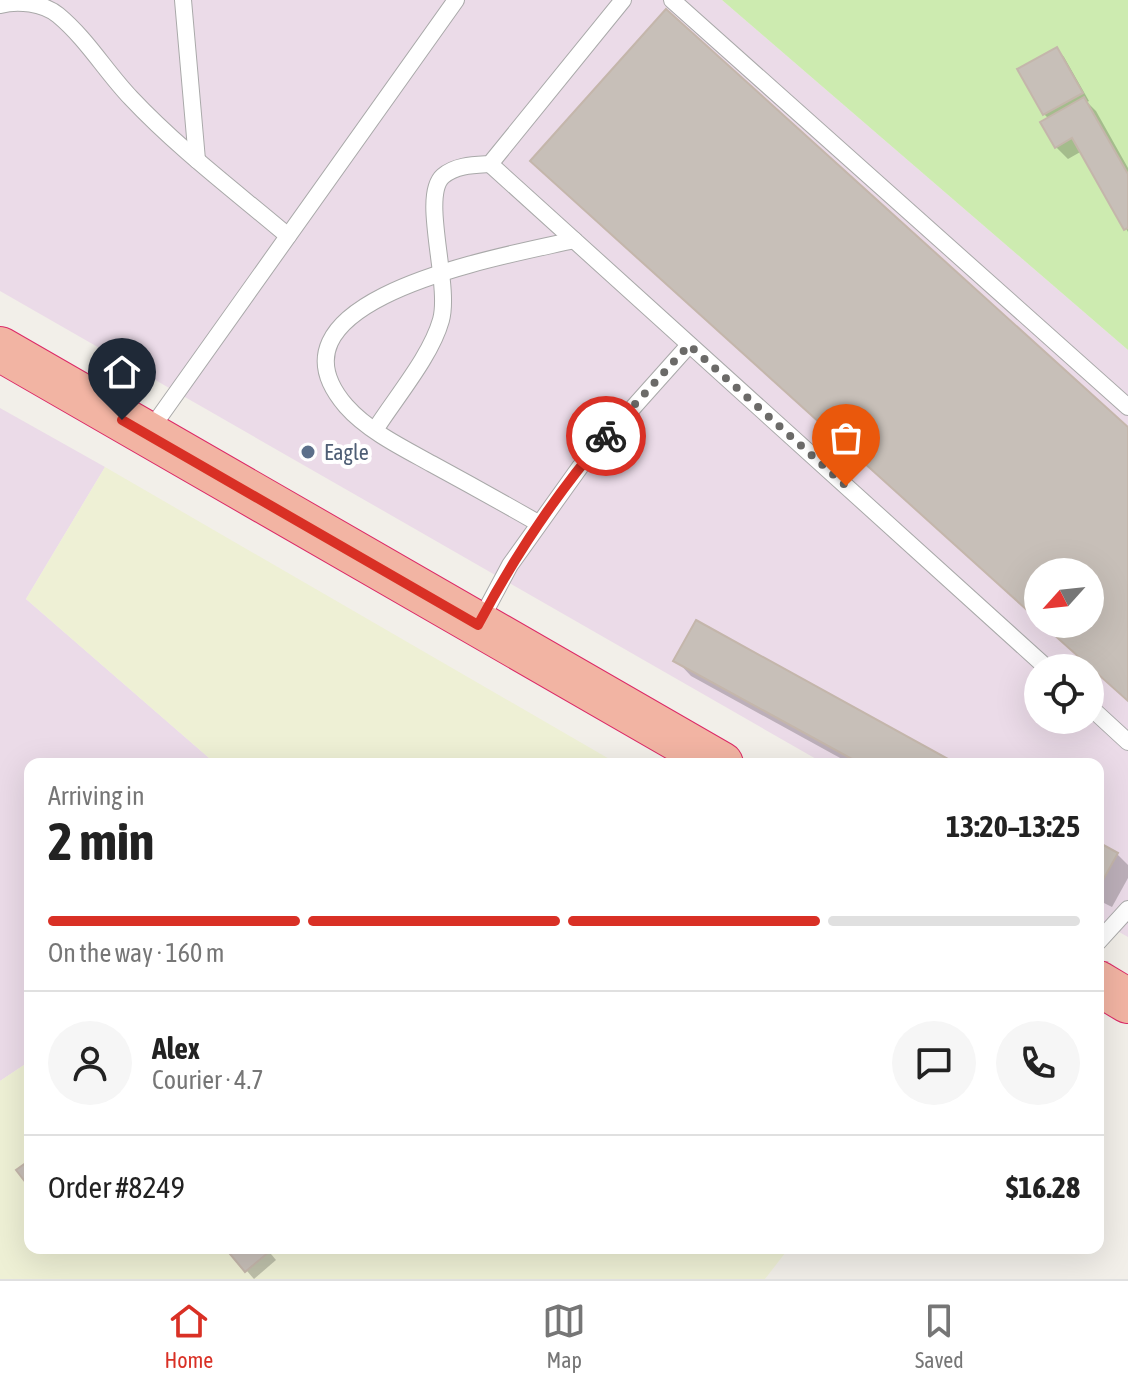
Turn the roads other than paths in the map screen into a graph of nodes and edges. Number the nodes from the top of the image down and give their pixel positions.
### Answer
1 (183, 0) edge
2 (456, 0) edge
3 (623, 0) edge
4 (672, 0) edge
5 (0, 5) edge
6 (197, 160) junction
7 (490, 164) junction
8 (288, 236) junction
9 (574, 240) junction
10 (443, 272) junction
11 (689, 345) junction
12 (0, 349) edge
13 (1128, 407) edge
14 (375, 430) junction
15 (147, 434) junction
16 (538, 523) junction
17 (478, 625) junction
18 (1031, 654) edge
19 (1104, 720) edge
20 (1128, 742) edge
21 (711, 758) edge
22 (1128, 909) edge
23 (1104, 935) edge
24 (1104, 987) edge
25 (1128, 1001) edge

1 - 6 lane
2 - 8 lane
3 - 7 lane
4 - 13 lane
5 - 6 lane
6 - 8 lane
7 - 9 lane
7 - 10 lane
8 - 15 lane
9 - 10 lane
9 - 11 lane
10 - 14 lane
10 - 14 lane
11 - 16 lane
11 - 18 lane
12 - 15 highway
14 - 16 lane
15 - 17 highway
16 - 17 lane
17 - 21 highway
19 - 20 lane
22 - 23 lane
24 - 25 highway

